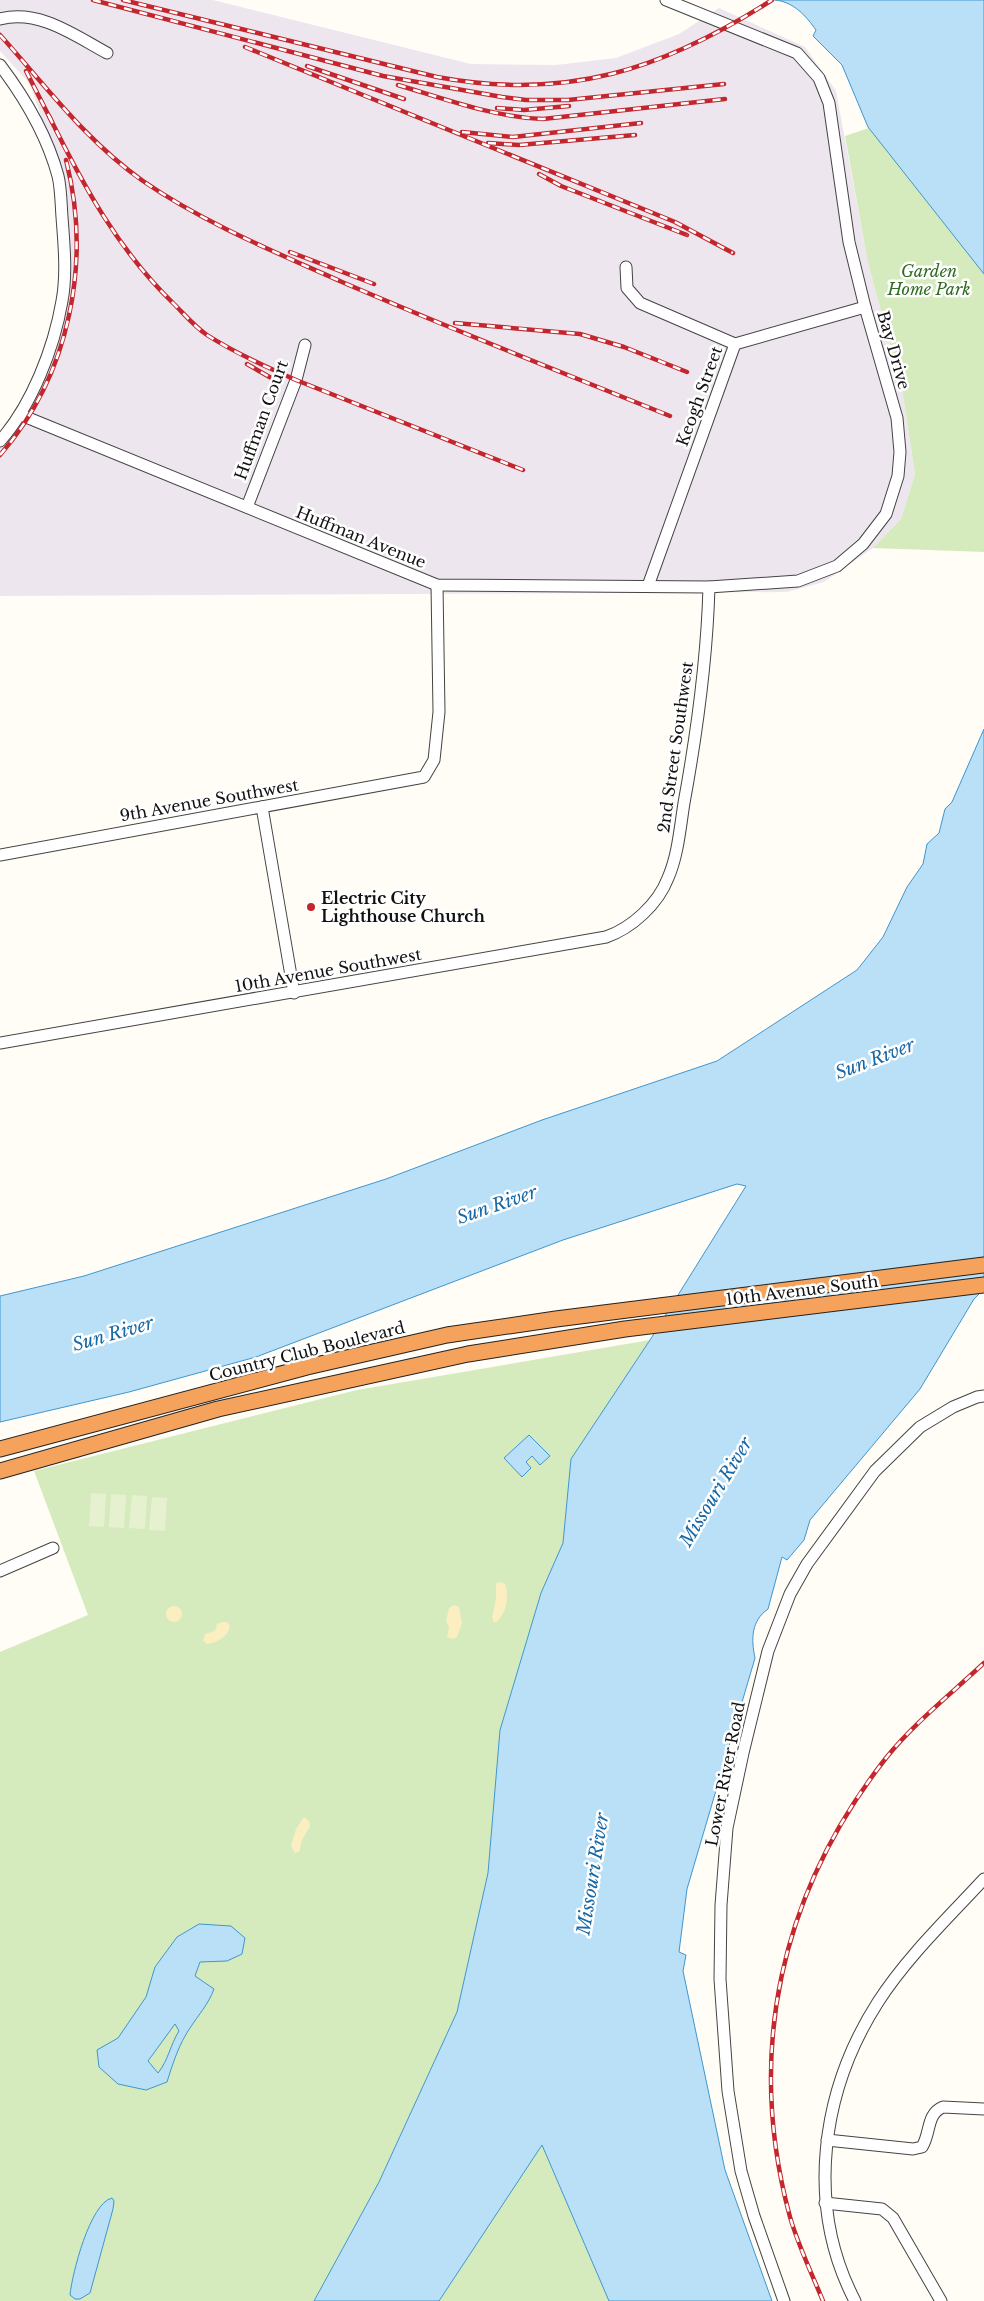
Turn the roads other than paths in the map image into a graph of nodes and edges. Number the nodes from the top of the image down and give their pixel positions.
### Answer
1 (666, 0) edge
2 (0, 19) edge
3 (107, 52) dead end
4 (0, 65) edge
5 (626, 267) dead end
6 (865, 307) junction
7 (735, 344) junction
8 (305, 345) dead end
9 (21, 415) junction
10 (0, 442) edge
11 (246, 507) junction
12 (437, 586) junction
13 (648, 586) junction
14 (709, 587) junction
15 (262, 807) junction
16 (0, 855) edge
17 (652, 905) joint
18 (294, 993) junction
19 (0, 1043) edge
20 (984, 1265) edge
21 (984, 1285) edge
22 (627, 1310) joint
23 (984, 1396) edge
24 (0, 1449) edge
25 (0, 1471) edge
26 (53, 1548) dead end
27 (0, 1570) edge
28 (984, 1878) edge
29 (984, 2109) edge
30 (827, 2140) junction
31 (825, 2203) junction
32 (784, 2301) edge
33 (856, 2301) edge
34 (941, 2301) edge

1 - 6 street, Bay Drive
2 - 3 street
4 - 9 street
5 - 7 street
6 - 7 street, Keogh Street
6 - 14 street, Bay Drive
7 - 13 street, Keogh Street
8 - 11 street, Huffman Court
9 - 10 street
9 - 11 street, Huffman Avenue
11 - 12 street, Huffman Avenue
12 - 13 street, Huffman Avenue
12 - 15 street, 9th Avenue Southwest
13 - 14 street, Huffman Avenue
14 - 17 street, 2nd Street Southwest
15 - 16 street, 9th Avenue Southwest
15 - 18 street
17 - 18 street, 10th Avenue Southwest
18 - 19 street, 10th Avenue Southwest
20 - 22 highway, 10th Avenue South
21 - 25 highway, 10th Avenue South
22 - 24 highway, Country Club Boulevard
23 - 32 street, Lower River Road
26 - 27 street
28 - 30 street
29 - 30 street
30 - 31 street
31 - 33 street
31 - 34 street

